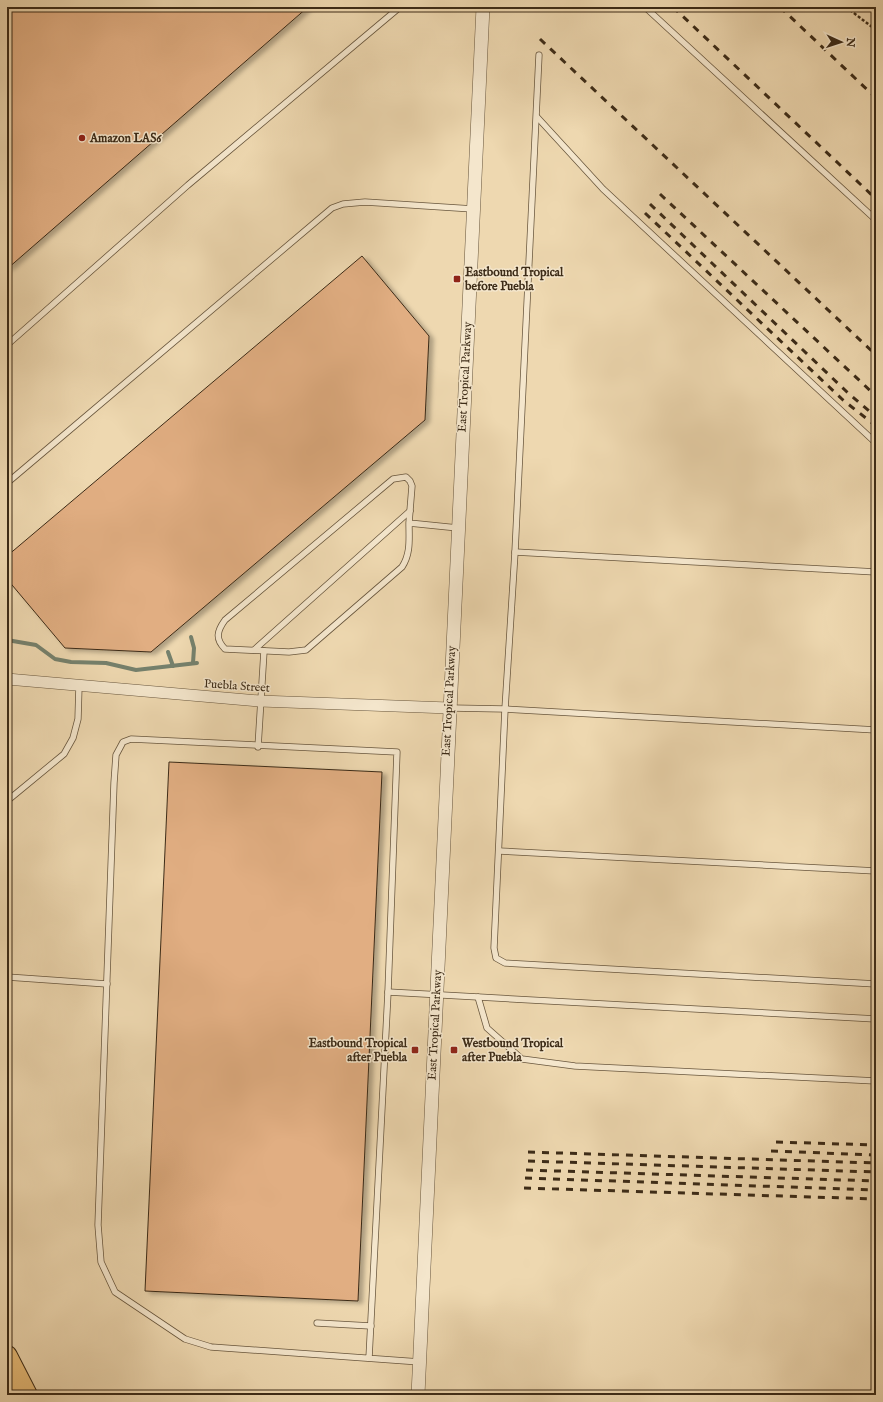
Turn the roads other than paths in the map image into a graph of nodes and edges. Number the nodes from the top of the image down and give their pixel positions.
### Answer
1 (400, 7) edge
2 (483, 7) edge
3 (645, 7) edge
4 (539, 55) dead end
5 (537, 117) junction
6 (473, 209) junction
7 (876, 220) edge
8 (7, 345) edge
9 (876, 443) edge
10 (7, 483) edge
11 (410, 511) junction
12 (409, 523) junction
13 (458, 528) junction
14 (515, 552) junction
15 (876, 572) edge
16 (254, 650) junction
17 (264, 651) junction
18 (7, 679) edge
19 (79, 686) junction
20 (260, 701) junction
21 (449, 708) junction
22 (505, 709) junction
23 (876, 730) edge
24 (258, 747) junction
25 (7, 801) edge
26 (498, 851) junction
27 (876, 871) edge
28 (7, 978) edge
29 (107, 984) junction
30 (876, 984) edge
31 (388, 992) junction
32 (436, 994) junction
33 (478, 997) junction
34 (876, 1018) edge
35 (876, 1081) edge
36 (317, 1323) dead end
37 (371, 1326) junction
38 (7, 1356) edge
39 (369, 1358) junction
40 (420, 1362) junction
41 (7, 1388) edge
42 (10, 1395) edge
43 (27, 1395) edge
44 (418, 1395) edge

1 - 8 lane
2 - 6 street, East Tropical Parkway
3 - 7 lane
4 - 5 lane
5 - 9 lane
5 - 14 lane
6 - 10 lane
6 - 13 street, East Tropical Parkway
11 - 12 lane
11 - 16 lane
11 - 16 lane
12 - 13 lane
12 - 17 lane
13 - 21 street, East Tropical Parkway
14 - 15 lane
14 - 22 lane
16 - 17 lane
17 - 20 lane
18 - 19 street, Puebla Street
19 - 20 street, Puebla Street
19 - 25 lane
20 - 21 street, Puebla Street
20 - 24 lane
21 - 22 lane
21 - 32 street, East Tropical Parkway
22 - 23 lane
22 - 26 lane
24 - 29 lane
24 - 31 lane
26 - 27 lane
26 - 30 lane
28 - 29 lane
29 - 39 lane
31 - 32 lane
31 - 37 lane
32 - 33 lane
32 - 40 street, East Tropical Parkway
33 - 34 lane
33 - 35 lane
36 - 37 lane
37 - 39 lane
38 - 43 highway
39 - 40 lane
40 - 44 street, East Tropical Parkway
41 - 42 highway

